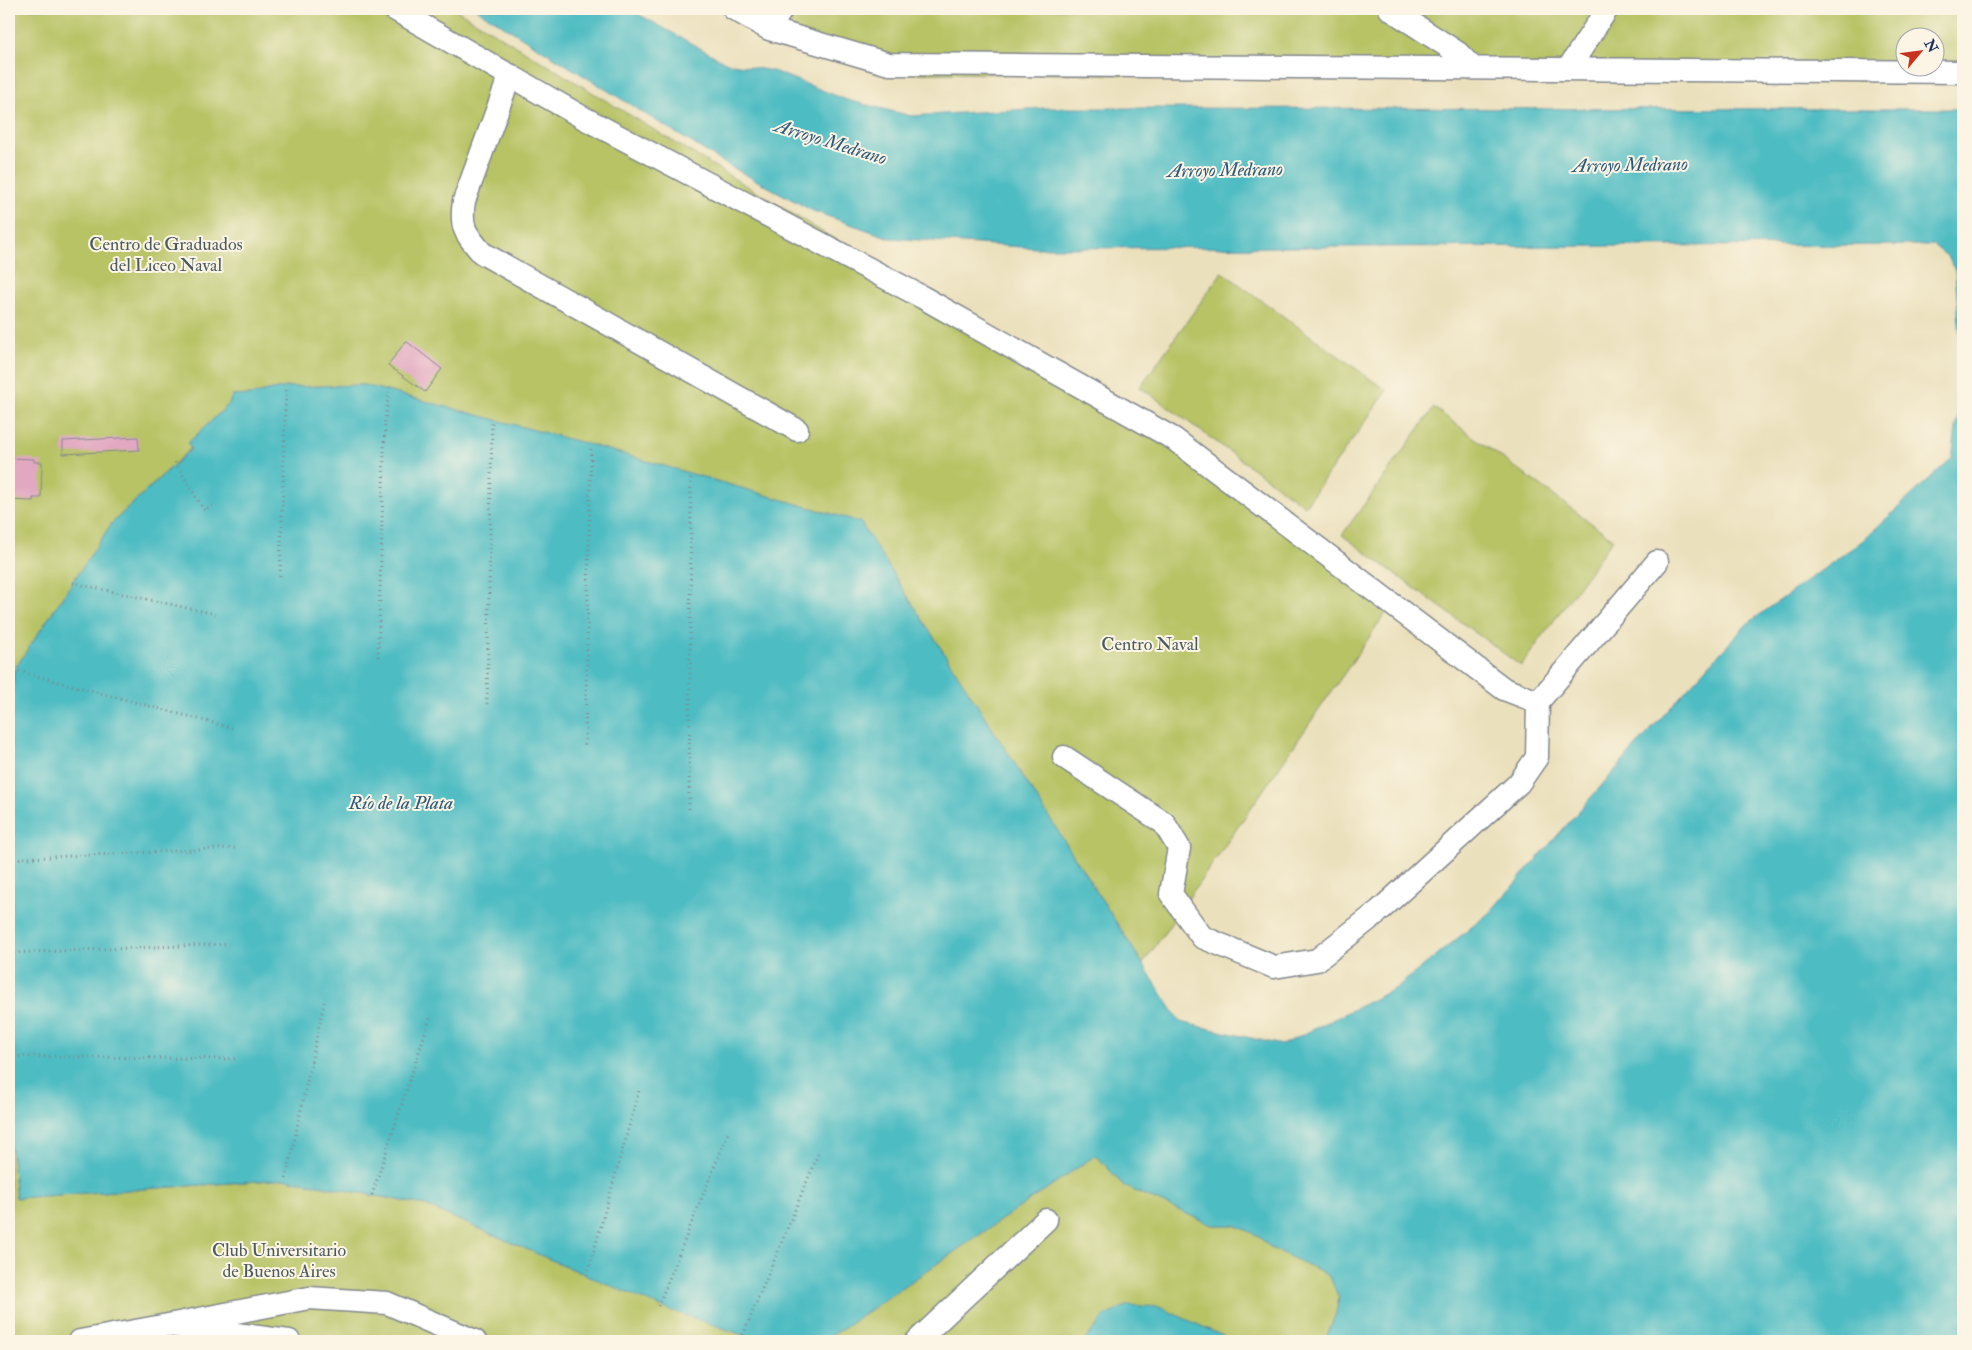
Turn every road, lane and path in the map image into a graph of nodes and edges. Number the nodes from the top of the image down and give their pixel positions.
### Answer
1 (394, 9) edge
2 (734, 9) edge
3 (782, 9) edge
4 (1390, 9) edge
5 (1607, 9) edge
6 (769, 29) junction
7 (1473, 68) junction
8 (1568, 69) junction
9 (1963, 72) edge
10 (510, 75) junction
11 (286, 387) dead end
12 (389, 392) dead end
13 (492, 420) dead end
14 (797, 430) dead end
15 (591, 446) dead end
16 (175, 462) dead end
17 (691, 475) dead end
18 (213, 505) dead end
19 (1657, 562) dead end
20 (280, 576) dead end
21 (72, 583) dead end
22 (215, 614) dead end
23 (378, 657) dead end
24 (14, 670) dead end
25 (1538, 702) junction
26 (487, 704) dead end
27 (232, 728) dead end
28 (584, 745) dead end
29 (1064, 757) dead end
30 (689, 809) dead end
31 (235, 848) dead end
32 (9, 859) edge
33 (229, 944) dead end
34 (9, 953) edge
35 (325, 998) dead end
36 (430, 1018) dead end
37 (9, 1056) edge
38 (235, 1059) dead end
39 (639, 1091) dead end
40 (728, 1133) dead end
41 (819, 1152) dead end
42 (286, 1179) dead end
43 (372, 1195) dead end
44 (1046, 1220) dead end
45 (587, 1275) dead end
46 (658, 1306) dead end
47 (168, 1325) junction
48 (743, 1335) dead end
49 (80, 1341) edge
50 (289, 1341) edge
51 (476, 1341) edge
52 (917, 1341) edge

1 - 10 lane
2 - 6 lane
3 - 6 lane
4 - 7 lane
5 - 8 lane
6 - 7 lane
7 - 8 lane
8 - 9 lane
10 - 14 lane
10 - 25 lane
11 - 20 path
12 - 23 path
13 - 26 path
15 - 28 path
16 - 18 path
17 - 30 path
19 - 25 lane
21 - 22 path
24 - 27 path
25 - 29 lane
31 - 32 path
33 - 34 path
35 - 42 path
36 - 43 path
37 - 38 path
39 - 45 path
40 - 46 path
41 - 48 path
44 - 52 lane
47 - 49 lane
47 - 50 lane
47 - 51 lane

